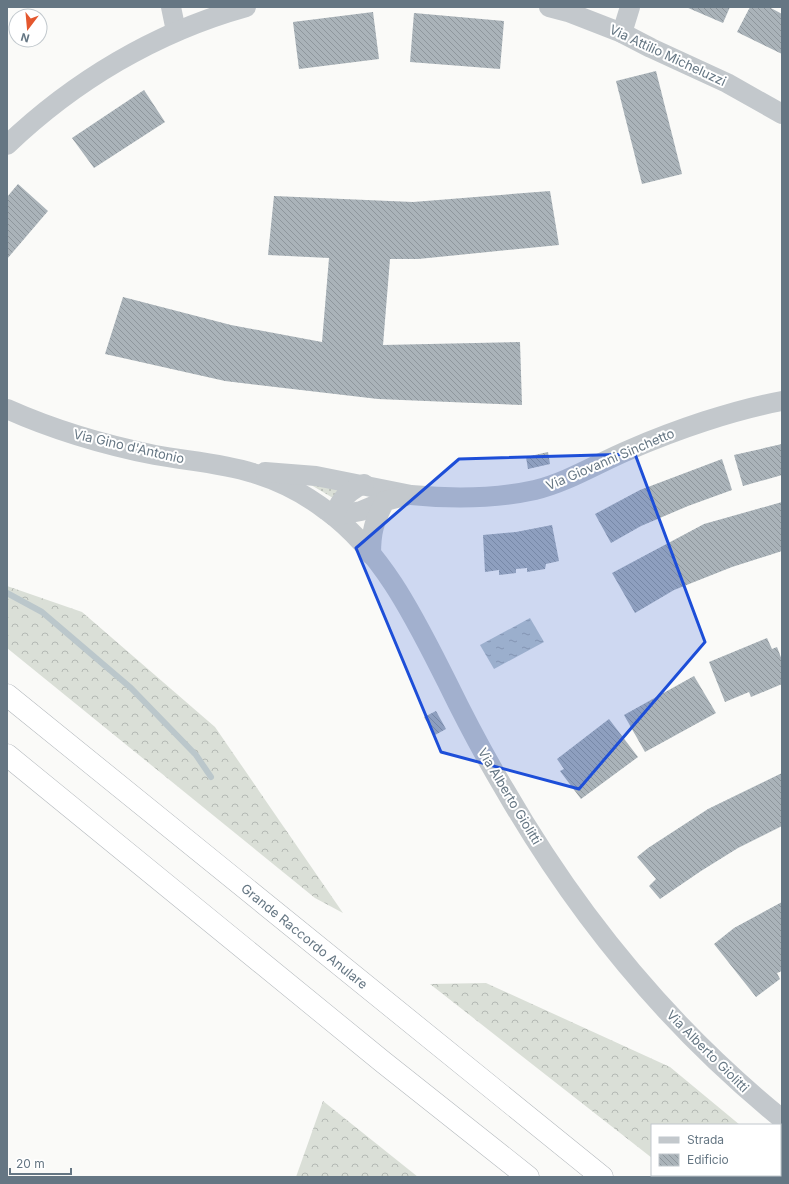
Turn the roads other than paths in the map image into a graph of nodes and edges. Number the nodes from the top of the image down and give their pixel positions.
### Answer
1 (171, 7) edge
2 (246, 7) edge
3 (549, 7) edge
4 (630, 7) edge
5 (176, 31) junction
6 (622, 33) junction
7 (782, 114) edge
8 (7, 145) edge
9 (782, 401) edge
10 (7, 409) edge
11 (253, 472) junction
12 (364, 484) junction
13 (411, 495) junction
14 (385, 501) junction
15 (334, 516) junction
16 (371, 555) junction
17 (7, 695) edge
18 (7, 755) edge
19 (383, 1062) junction
20 (782, 1119) edge
21 (505, 1177) edge
22 (528, 1177) edge
23 (602, 1177) edge

1 - 5 street
2 - 5 street
3 - 6 street, Via Attilio Micheluzzi
4 - 6 street
5 - 8 street
6 - 7 street, Via Attilio Micheluzzi
9 - 13 street, Via Giovanni Sinchetto
10 - 11 street, Via Gino d'Antonio
11 - 12 street, Via Giovanni Sinchetto
11 - 15 street, Via Alberto Giolitti
12 - 13 street, Via Giovanni Sinchetto
12 - 15 street
13 - 14 street, Via Giovanni Sinchetto
14 - 15 street, Via Giovanni Sinchetto
14 - 16 street
15 - 16 street, Via Alberto Giolitti
16 - 20 street, Via Alberto Giolitti
17 - 23 highway, Grande Raccordo Anulare
18 - 19 highway
19 - 21 highway
19 - 22 highway

